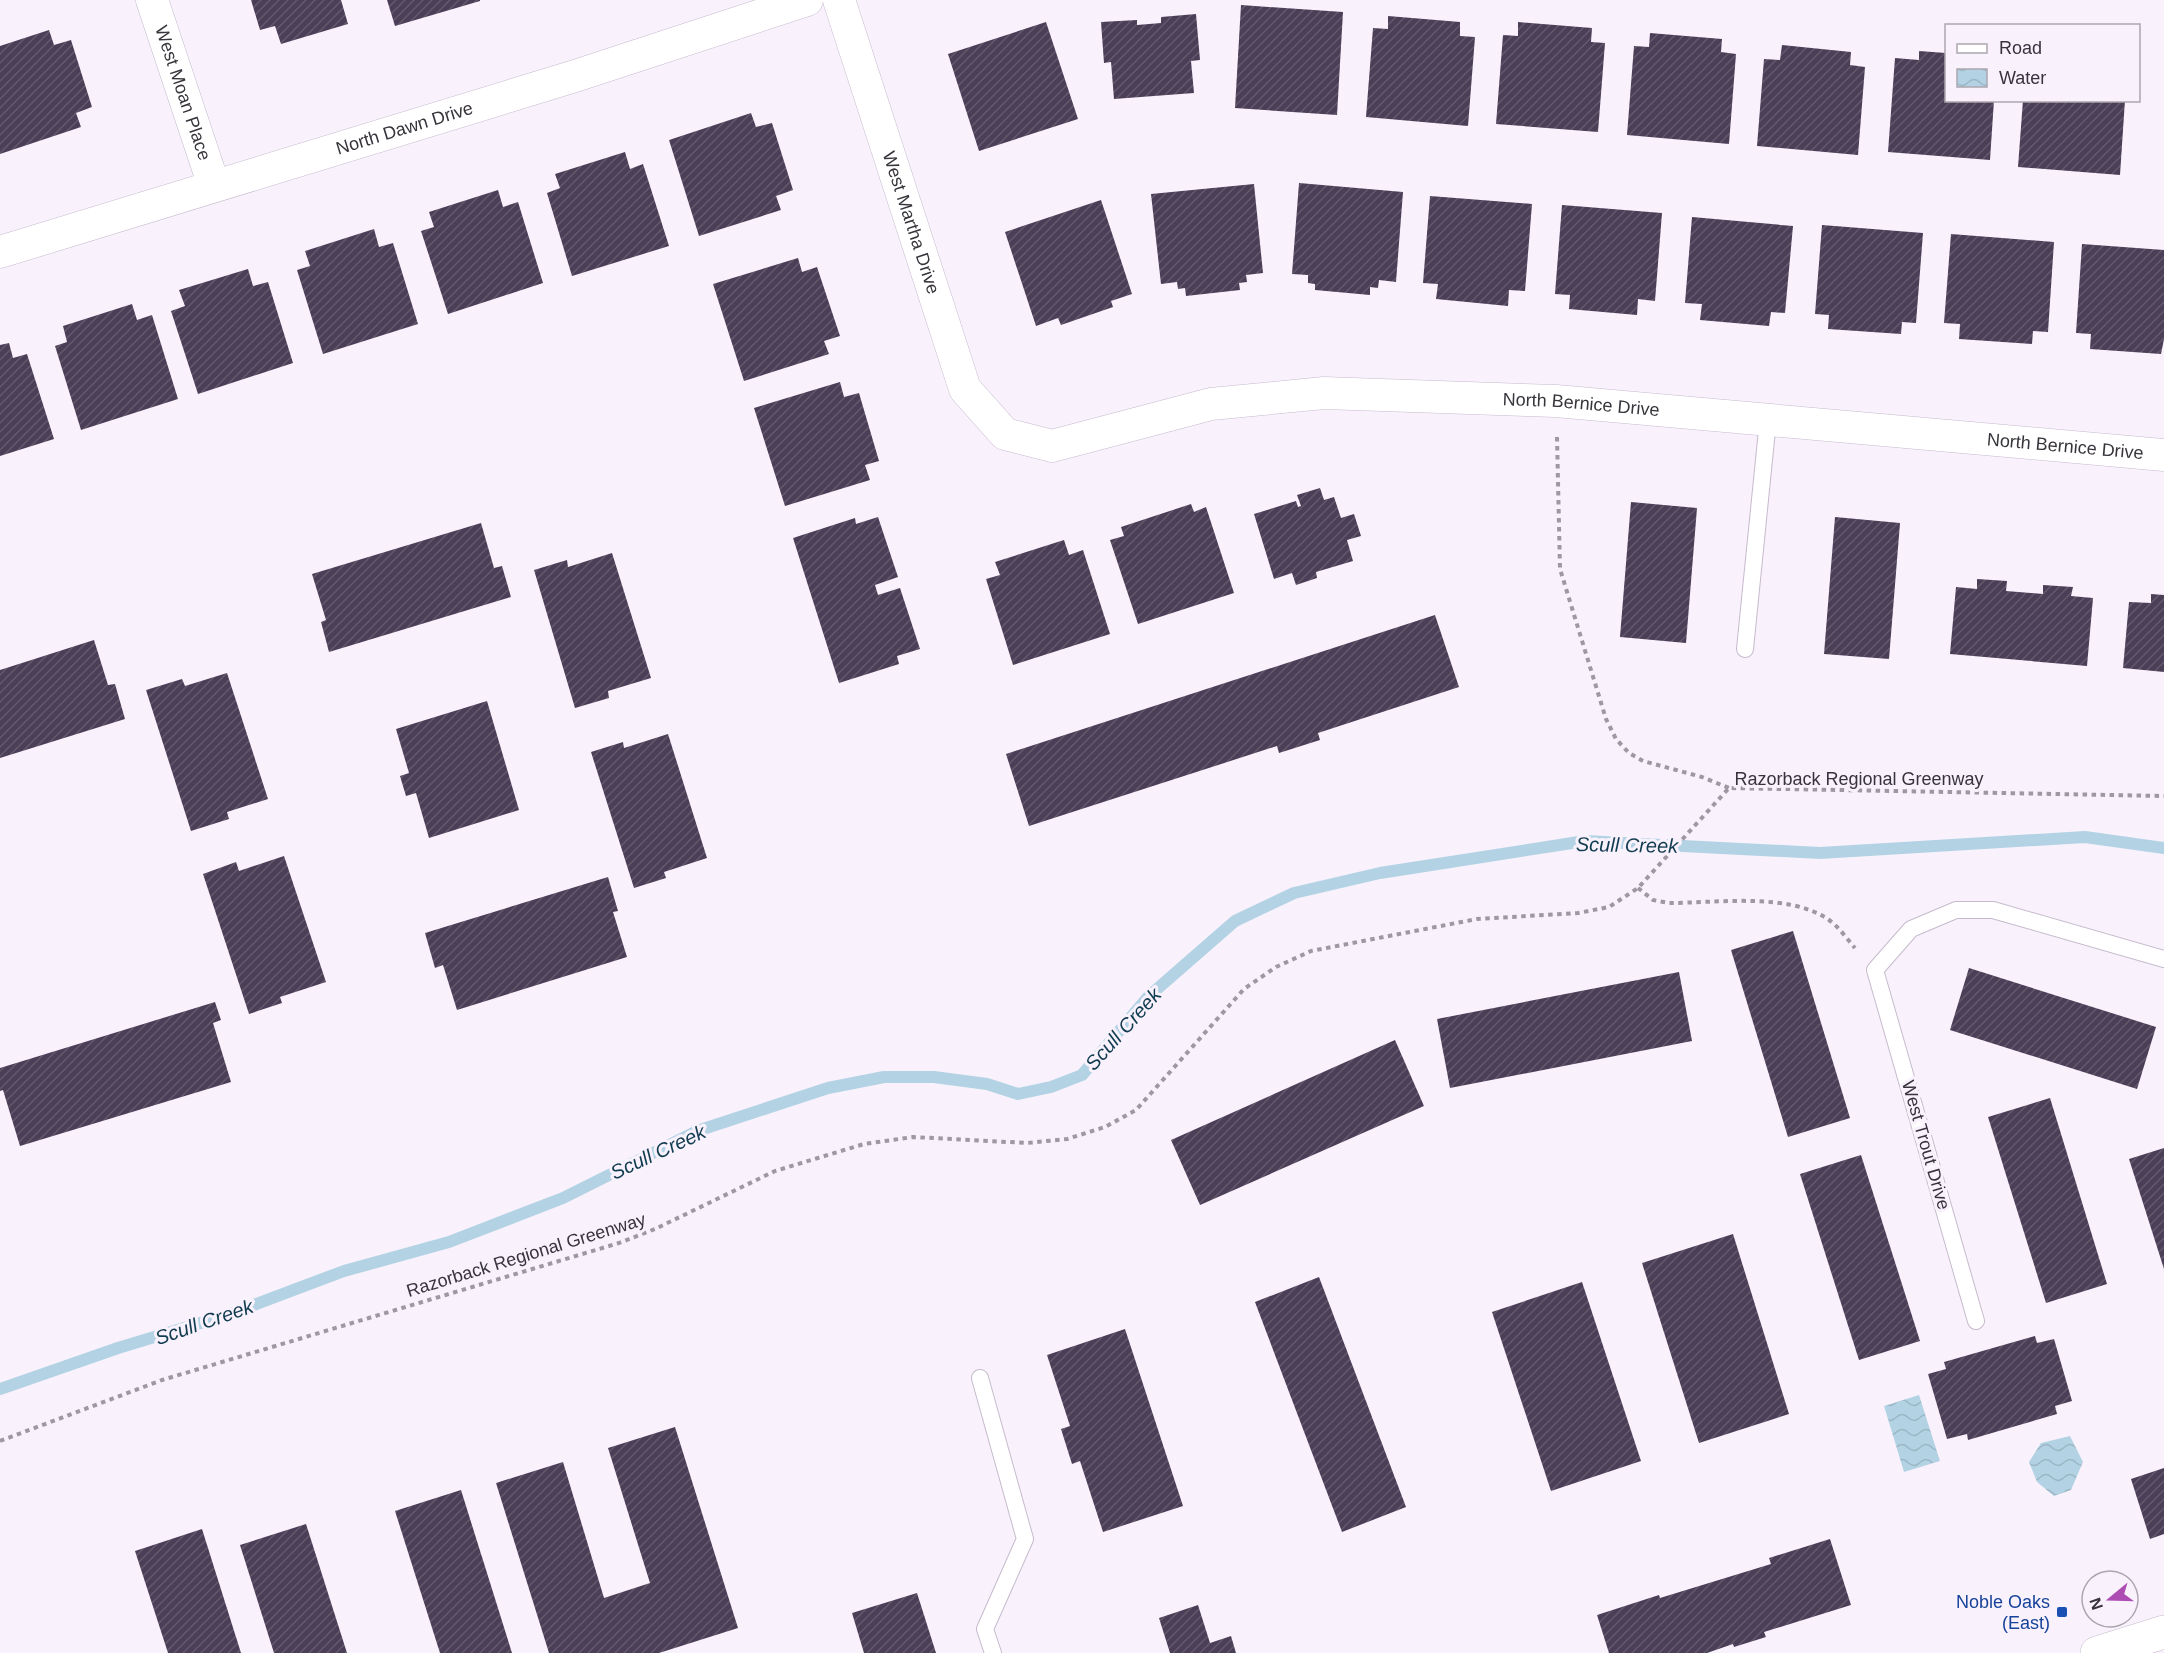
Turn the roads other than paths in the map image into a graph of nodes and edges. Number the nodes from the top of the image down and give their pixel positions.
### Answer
1 (152, 0) edge
2 (807, 0) edge
3 (839, 0) edge
4 (214, 186) junction
5 (0, 252) edge
6 (1768, 420) junction
7 (1005, 434) joint
8 (2164, 455) edge
9 (1745, 649) dead end
10 (2164, 959) edge
11 (1976, 1321) dead end
12 (980, 1378) dead end
13 (2164, 1632) edge
14 (2108, 1651) edge
15 (993, 1653) edge

1 - 4 street, West Moan Place
2 - 4 street, North Dawn Drive
3 - 7 street, West Martha Drive
4 - 5 street, North Dawn Drive
6 - 7 street, North Bernice Drive
6 - 8 street, North Bernice Drive
6 - 9 lane
10 - 11 lane, West Trout Drive
12 - 15 lane
13 - 14 street

